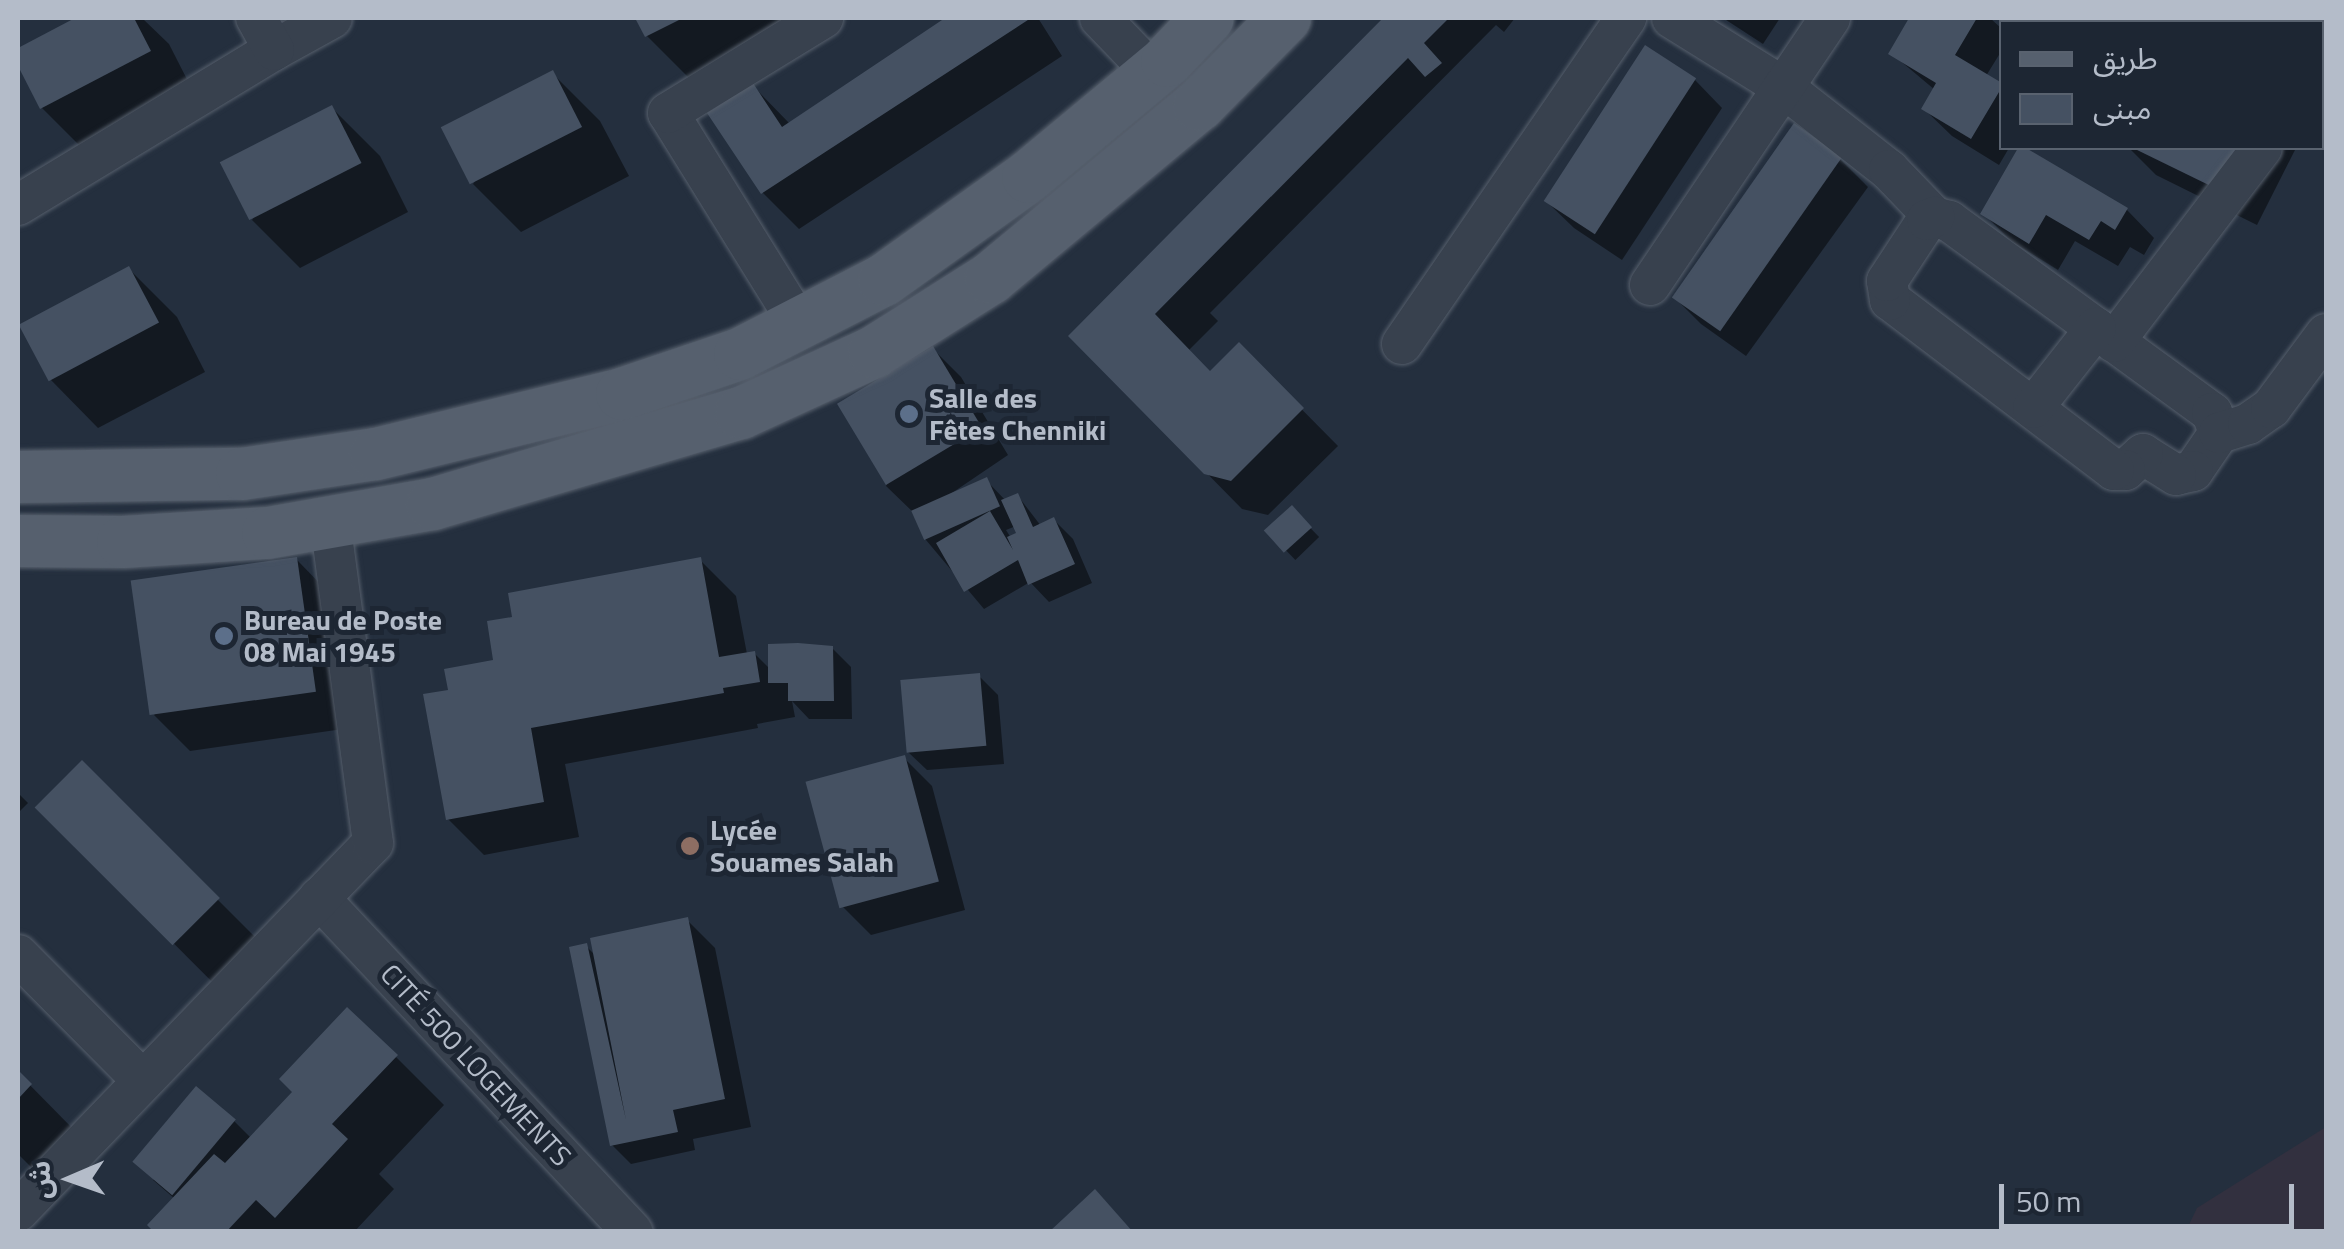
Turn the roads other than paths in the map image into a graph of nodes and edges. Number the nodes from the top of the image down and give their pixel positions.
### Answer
1 (332, 18) edge
2 (822, 18) edge
3 (1100, 18) edge
4 (1208, 18) edge
5 (1285, 18) edge
6 (1626, 18) edge
7 (1672, 18) edge
8 (1830, 18) edge
9 (265, 34) edge
10 (1153, 73) junction
11 (1783, 87) junction
12 (2260, 150) edge
13 (18, 205) edge
14 (1934, 217) junction
15 (1650, 286) dead end
16 (799, 324) junction
17 (2326, 334) edge
18 (2105, 335) junction
19 (1402, 344) dead end
20 (2033, 408) junction
21 (2219, 433) junction
22 (18, 477) edge
23 (330, 522) junction
24 (18, 541) edge
25 (319, 898) junction
26 (18, 954) edge
27 (143, 1081) junction
28 (18, 1210) edge
29 (634, 1232) edge

1 - 9 street
2 - 16 street
3 - 10 street
4 - 10 main road
5 - 23 main road
6 - 19 street
7 - 11 street
8 - 11 street
9 - 13 street
10 - 16 main road
11 - 14 street
11 - 15 street
12 - 18 street
14 - 18 street
14 - 20 street
16 - 22 main road
17 - 21 street
18 - 20 street
18 - 21 street
20 - 21 street
23 - 24 main road
23 - 25 street
25 - 27 street
25 - 29 street, CITÉ 500 LOGEMENTS
26 - 27 street
27 - 28 street

